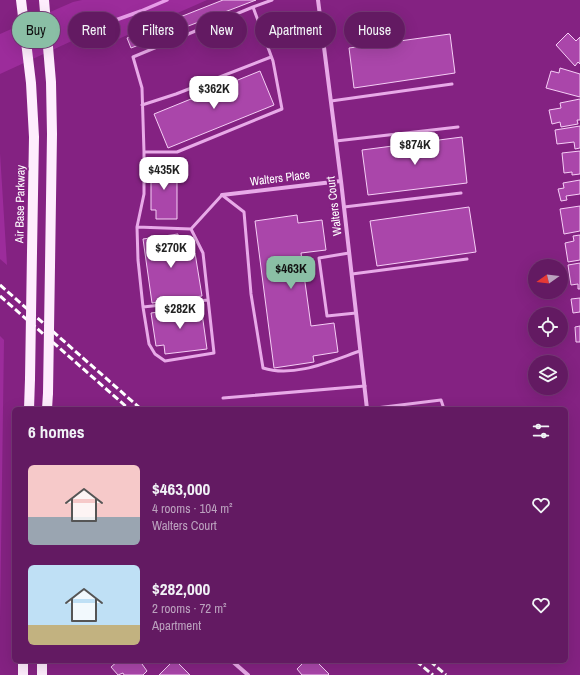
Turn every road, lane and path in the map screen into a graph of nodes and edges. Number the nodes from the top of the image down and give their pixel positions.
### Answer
1 (21, 0) edge
2 (44, 0) edge
3 (272, 0) edge
4 (318, 0) edge
5 (253, 7) junction
6 (271, 57) junction
7 (452, 84) dead end
8 (330, 101) junction
9 (142, 105) junction
10 (458, 127) dead end
11 (336, 141) junction
12 (144, 152) junction
13 (341, 181) junction
14 (461, 193) dead end
15 (222, 195) junction
16 (344, 207) junction
17 (137, 227) junction
18 (191, 229) junction
19 (349, 253) junction
20 (467, 259) dead end
21 (352, 274) junction
22 (208, 300) junction
23 (143, 307) junction
24 (356, 314) junction
25 (360, 351) junction
26 (365, 386) junction
27 (223, 398) dead end
28 (29, 407) edge
29 (47, 407) edge
30 (368, 407) edge
31 (384, 407) edge
32 (443, 407) edge
33 (23, 663) edge
34 (42, 663) edge
35 (234, 663) edge
36 (23, 675) edge
37 (42, 675) edge
38 (248, 675) edge

1 - 28 main road, Air Base Parkway, bridge
2 - 29 main road, bridge
3 - 5 lane
4 - 8 street, Walters Court
5 - 6 lane
5 - 9 lane
6 - 9 lane
6 - 12 lane
7 - 8 lane
8 - 11 street, Walters Court
9 - 12 lane
10 - 11 lane
11 - 13 street, Walters Court
12 - 17 lane
13 - 15 street, Walters Place
13 - 16 street, Walters Court
14 - 16 lane
15 - 18 lane
15 - 25 lane
16 - 19 street, Walters Court
17 - 18 lane
17 - 23 lane
18 - 22 lane
19 - 21 street, Walters Court
19 - 24 lane
20 - 21 lane
21 - 24 street, Walters Court
22 - 23 lane
22 - 23 lane
24 - 25 street, Walters Court
25 - 26 street, Walters Court
26 - 27 lane
26 - 30 street, Walters Court
31 - 32 lane
33 - 36 main road
34 - 37 main road
35 - 38 street

